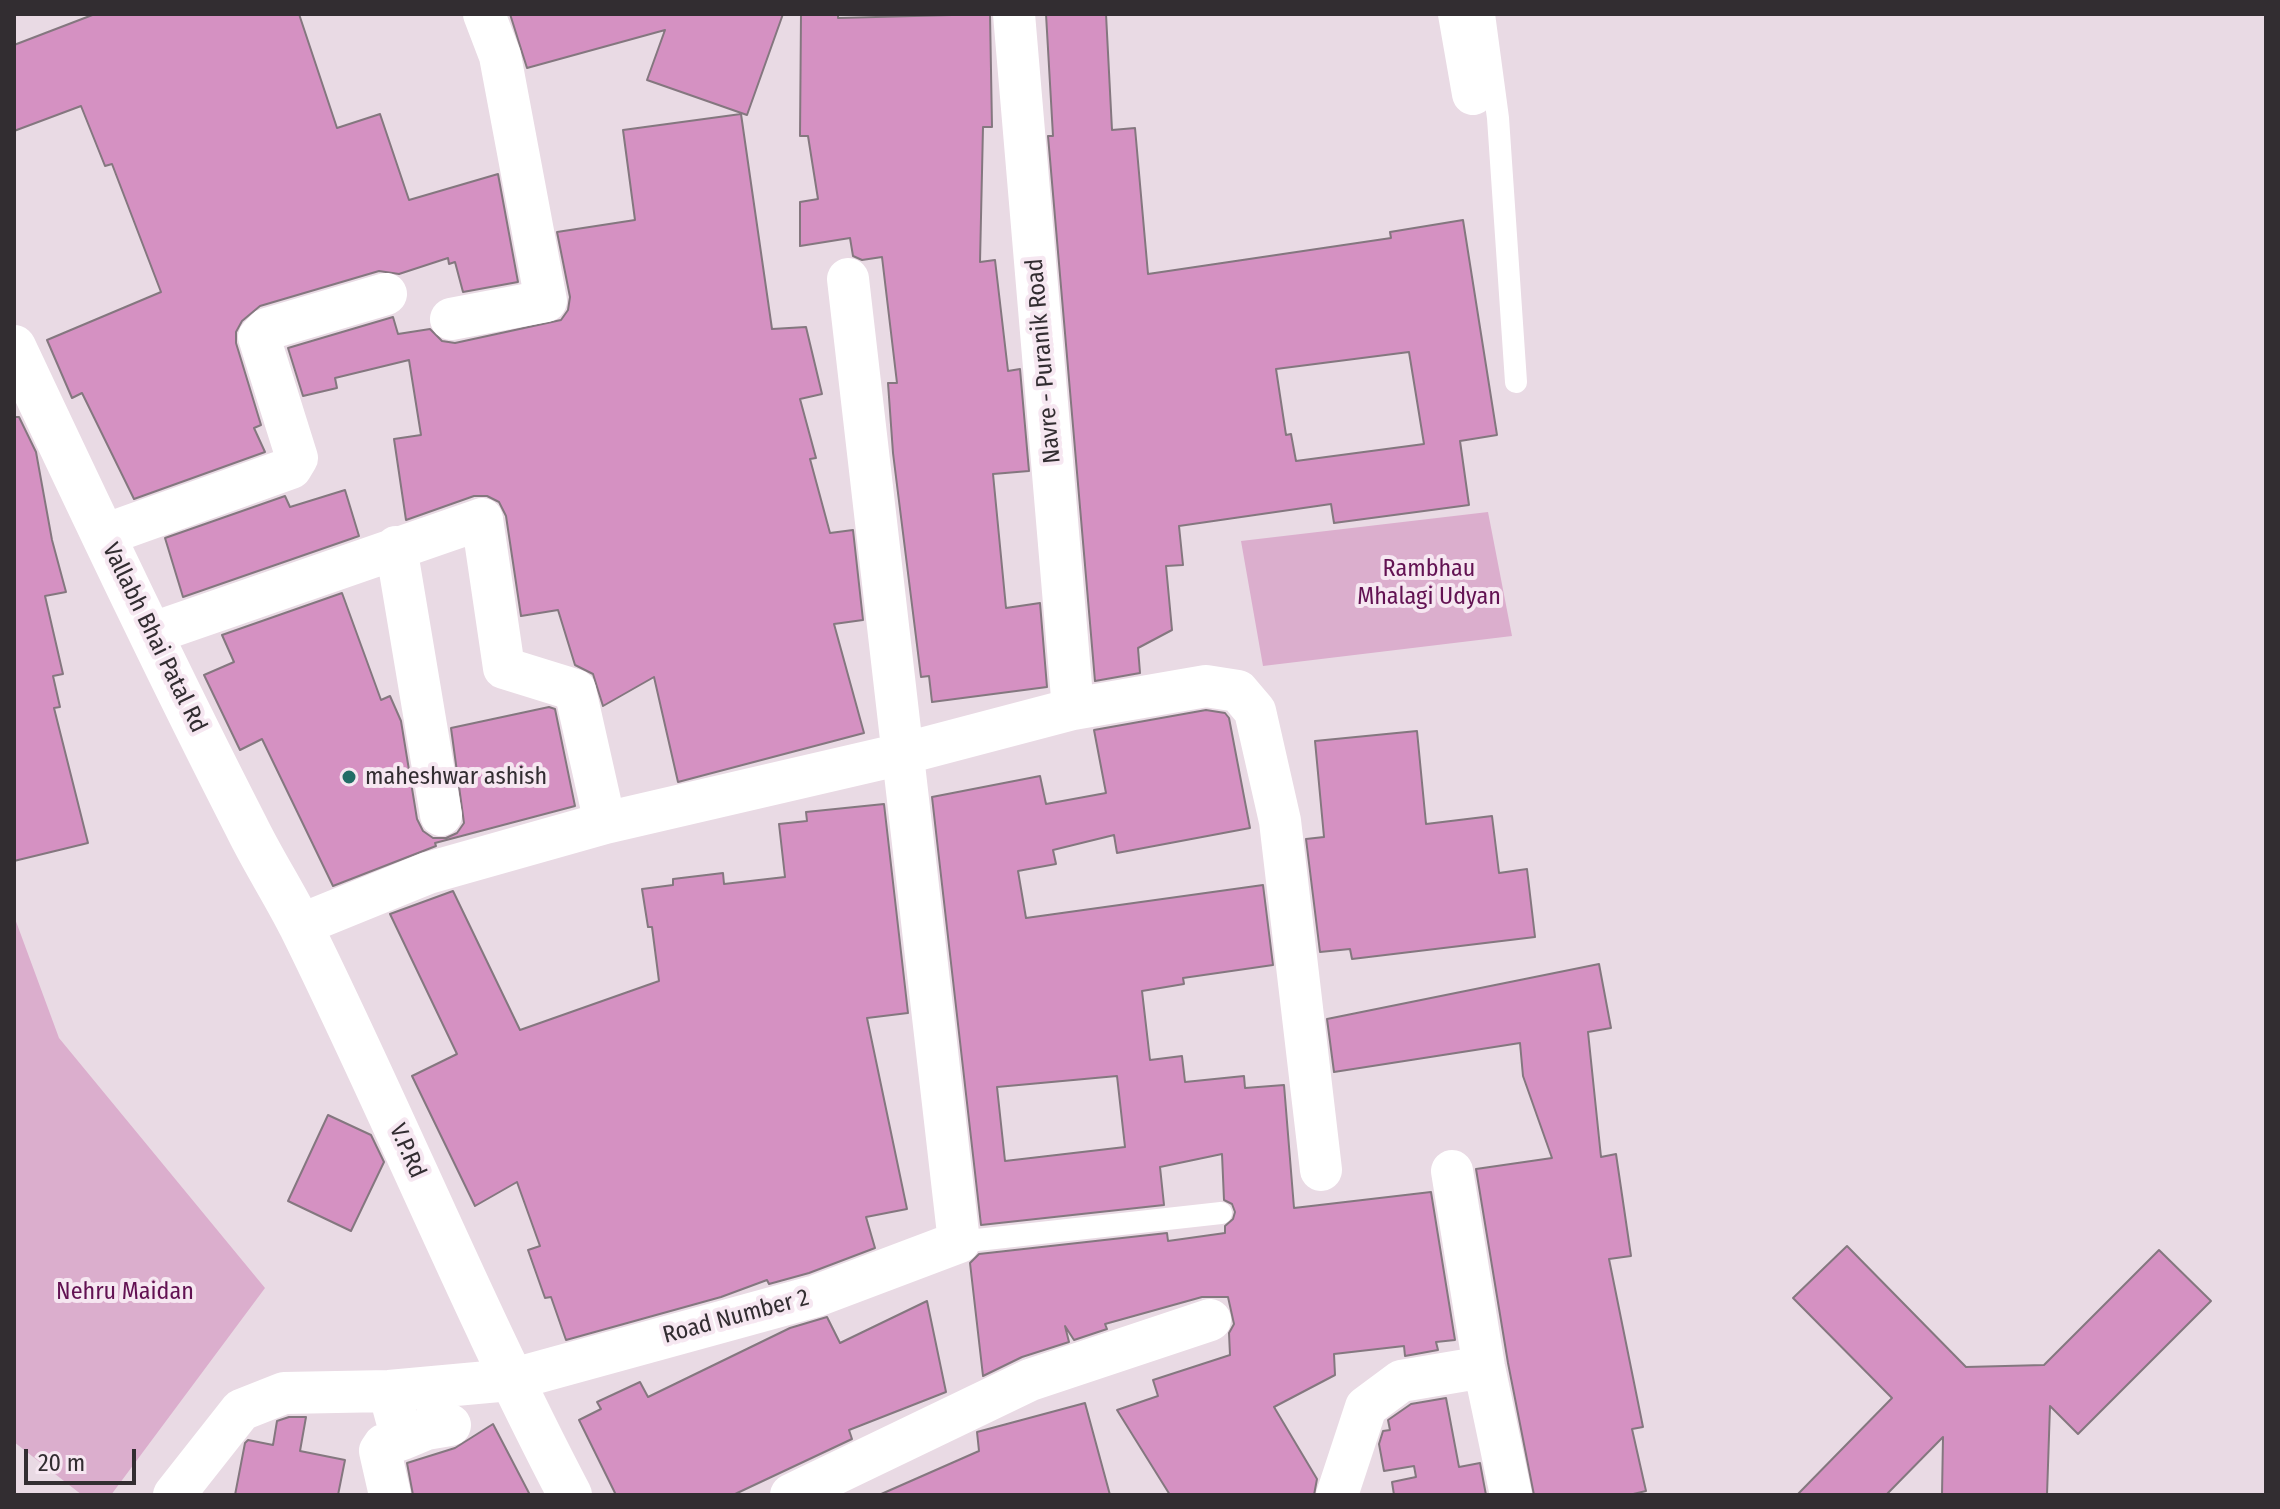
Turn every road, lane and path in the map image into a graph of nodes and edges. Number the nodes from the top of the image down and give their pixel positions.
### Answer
1 (484, 14) edge
2 (1014, 14) edge
3 (1459, 14) edge
4 (1484, 14) edge
5 (1473, 94) dead end
6 (848, 279) dead end
7 (386, 294) dead end
8 (451, 319) dead end
9 (14, 347) edge
10 (1516, 382) dead end
11 (104, 535) junction
12 (396, 547) junction
13 (150, 634) junction
14 (1073, 709) junction
15 (902, 754) junction
16 (441, 815) dead end
17 (605, 823) junction
18 (300, 925) junction
19 (1321, 1170) dead end
20 (1452, 1171) dead end
21 (1221, 1213) dead end
22 (959, 1242) junction
23 (1210, 1320) dead end
24 (1484, 1367) junction
25 (510, 1380) junction
26 (389, 1391) junction
27 (450, 1425) dead end
28 (402, 1439) junction
29 (174, 1495) edge
30 (390, 1495) edge
31 (570, 1495) edge
32 (791, 1495) edge
33 (1337, 1495) edge
34 (1511, 1495) edge

1 - 8 street
2 - 14 street, Navre - Puranik Road
3 - 5 street
4 - 10 lane
6 - 15 street
7 - 11 street
9 - 11 street, Vallabh Bhai Patal Rd
11 - 13 street, Vallabh Bhai Patal Rd
12 - 13 street
12 - 16 street
12 - 17 street
13 - 18 street, Vallabh Bhai Patal Rd
14 - 15 street
14 - 19 street
15 - 17 street
15 - 22 street
17 - 18 street
18 - 25 street, V.P.Rd
20 - 24 street
21 - 22 lane
22 - 25 street, Road Number 2
23 - 32 street
24 - 33 street
24 - 34 street
25 - 26 street
25 - 31 street, V.P.Rd
26 - 28 street
26 - 29 street
27 - 28 street
28 - 30 street

